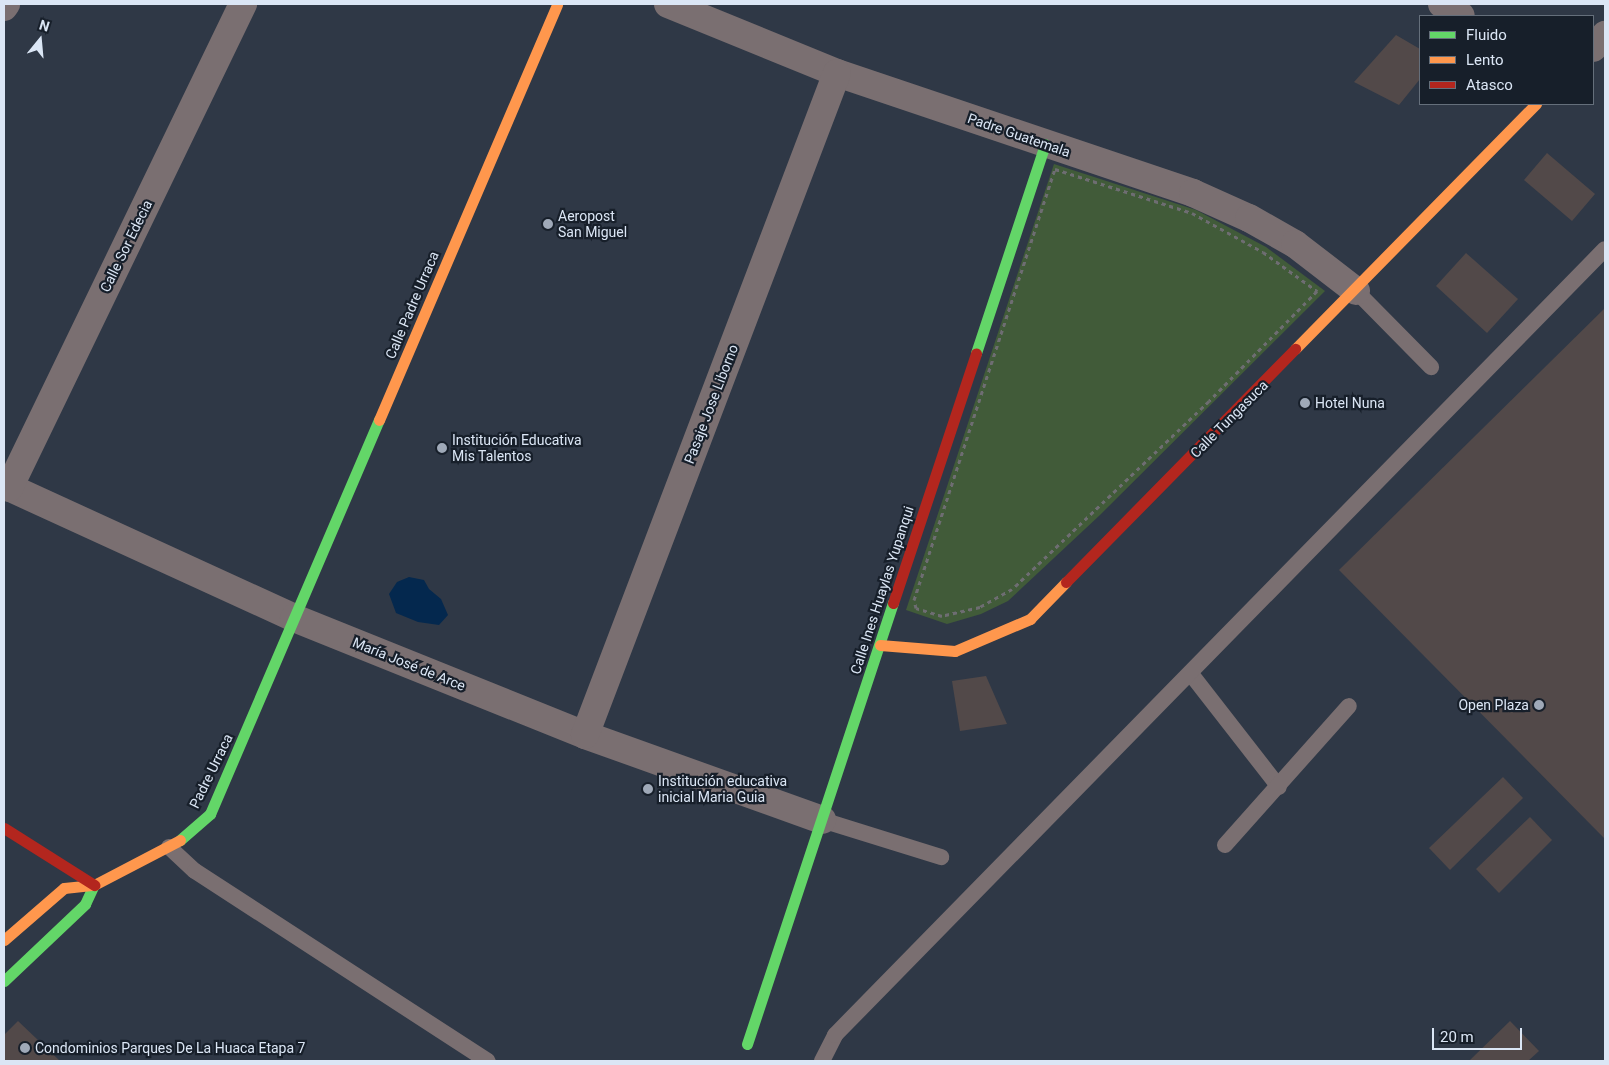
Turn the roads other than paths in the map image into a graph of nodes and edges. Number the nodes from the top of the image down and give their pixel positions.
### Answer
1 (6, 4) edge
2 (243, 4) edge
3 (556, 4) edge
4 (668, 4) edge
5 (1442, 4) edge
6 (4, 7) edge
7 (1459, 15) edge
8 (838, 73) junction
9 (1535, 105) edge
10 (1050, 156) junction
11 (1605, 249) edge
12 (1356, 290) junction
13 (1431, 367) dead end
14 (6, 486) edge
15 (294, 618) junction
16 (880, 645) junction
17 (1190, 674) junction
18 (1348, 706) dead end
19 (586, 735) junction
20 (1279, 787) junction
21 (822, 820) junction
22 (4, 828) edge
23 (1225, 845) dead end
24 (169, 847) junction
25 (941, 857) dead end
26 (94, 885) junction
27 (4, 940) edge
28 (4, 981) edge
29 (747, 1044) dead end
30 (488, 1061) edge
31 (822, 1061) edge

1 - 6 street
2 - 14 street, Calle Sor Edecia
3 - 15 street, Calle Padre Urraca
4 - 8 street, Padre Guatemala
5 - 7 street
8 - 10 street, Padre Guatemala
8 - 19 street, Pasaje Jose Liborno
9 - 12 street, Calle Tungasuca
10 - 12 street, Padre Guatemala
10 - 16 street, Calle Ines Huaylas Yupanqui
11 - 17 lane
12 - 13 lane
12 - 16 street, Calle Tungasuca
14 - 15 street, María José de Arce
15 - 19 street, María José de Arce
15 - 24 street, Padre Urraca
16 - 21 street, Calle Ines Huaylas Yupanqui
17 - 20 lane
17 - 31 lane
18 - 20 lane
19 - 21 street, María José de Arce
20 - 23 lane
21 - 25 lane
21 - 29 street, Calle Ines Huaylas Yupanqui
22 - 26 street
24 - 26 street, Padre Urraca
24 - 30 lane
26 - 27 street, Padre Urraca
26 - 28 street

